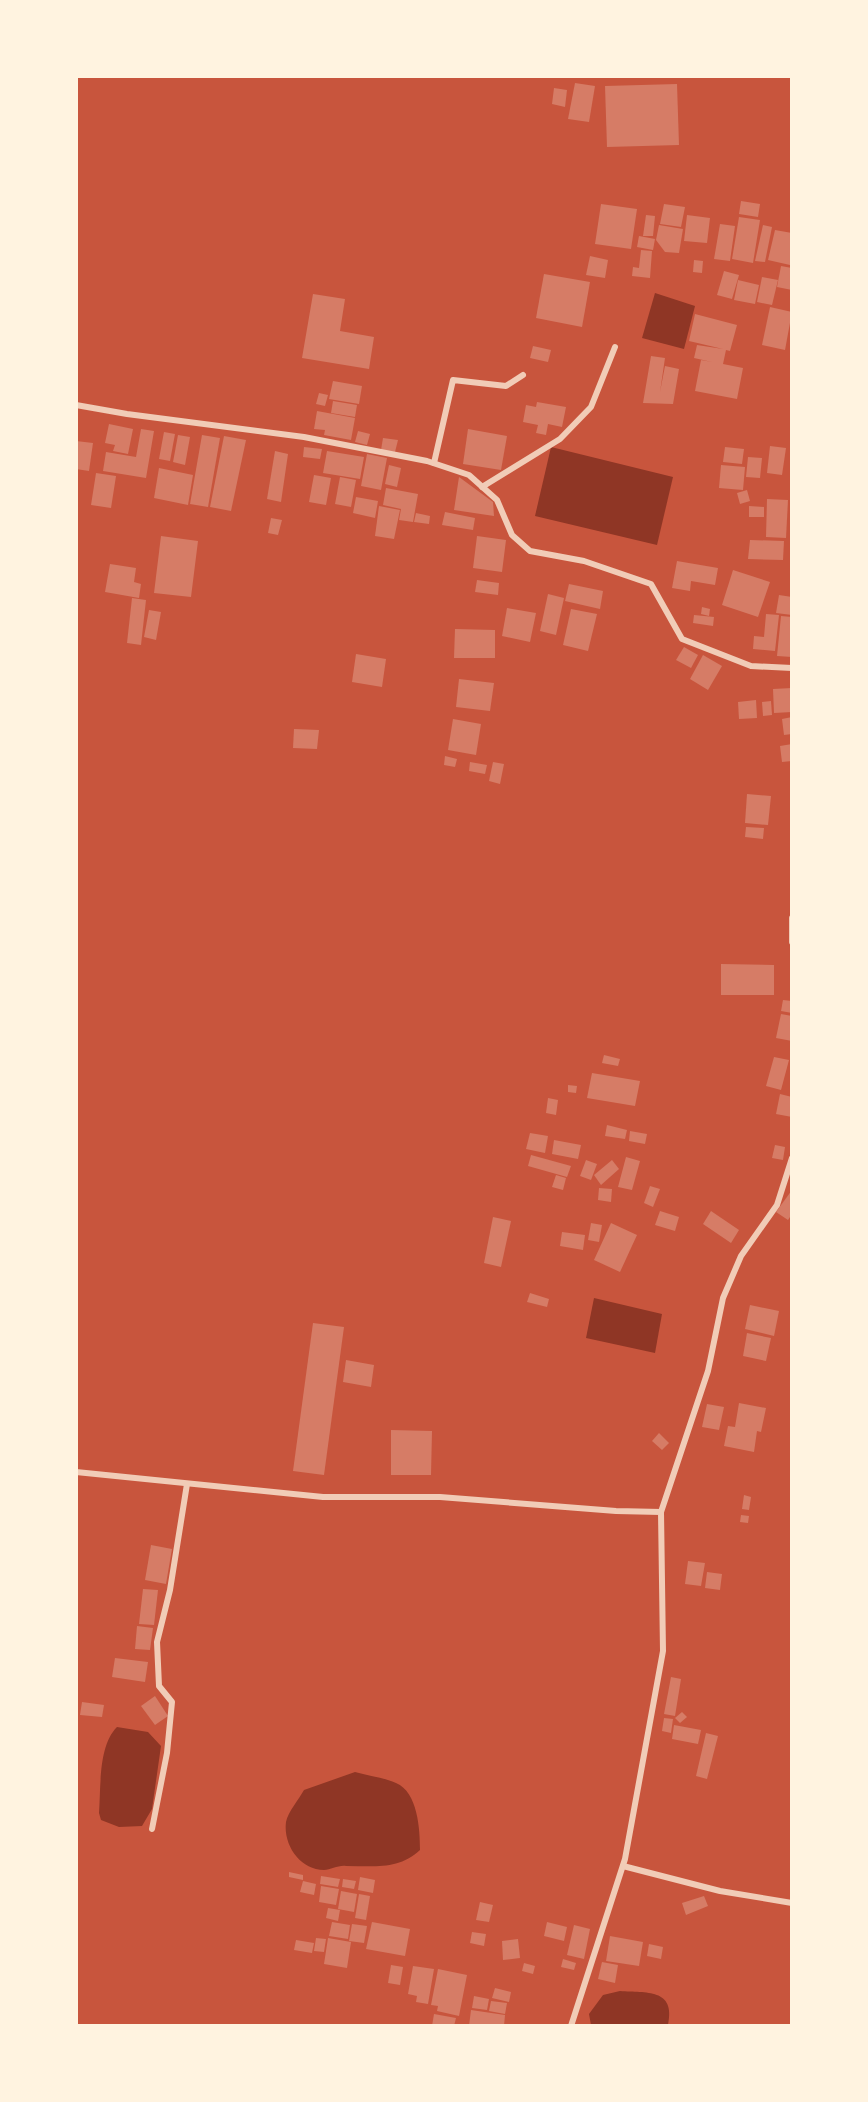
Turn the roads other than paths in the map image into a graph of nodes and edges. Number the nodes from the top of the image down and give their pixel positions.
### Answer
1 (615, 347) dead end
2 (523, 375) dead end
3 (76, 405) edge
4 (434, 463) junction
5 (482, 487) junction
6 (792, 668) edge
7 (792, 918) edge
8 (792, 942) edge
9 (792, 1158) edge
10 (76, 1472) edge
11 (188, 1484) junction
12 (661, 1512) junction
13 (152, 1829) dead end
14 (624, 1866) junction
15 (792, 1903) edge
16 (571, 2025) edge

1 - 5 street
2 - 4 street
3 - 4 street
4 - 5 street
5 - 6 street
7 - 8 street
9 - 12 street
10 - 11 street
11 - 12 street
11 - 13 street
12 - 14 street
14 - 15 street
14 - 16 street

